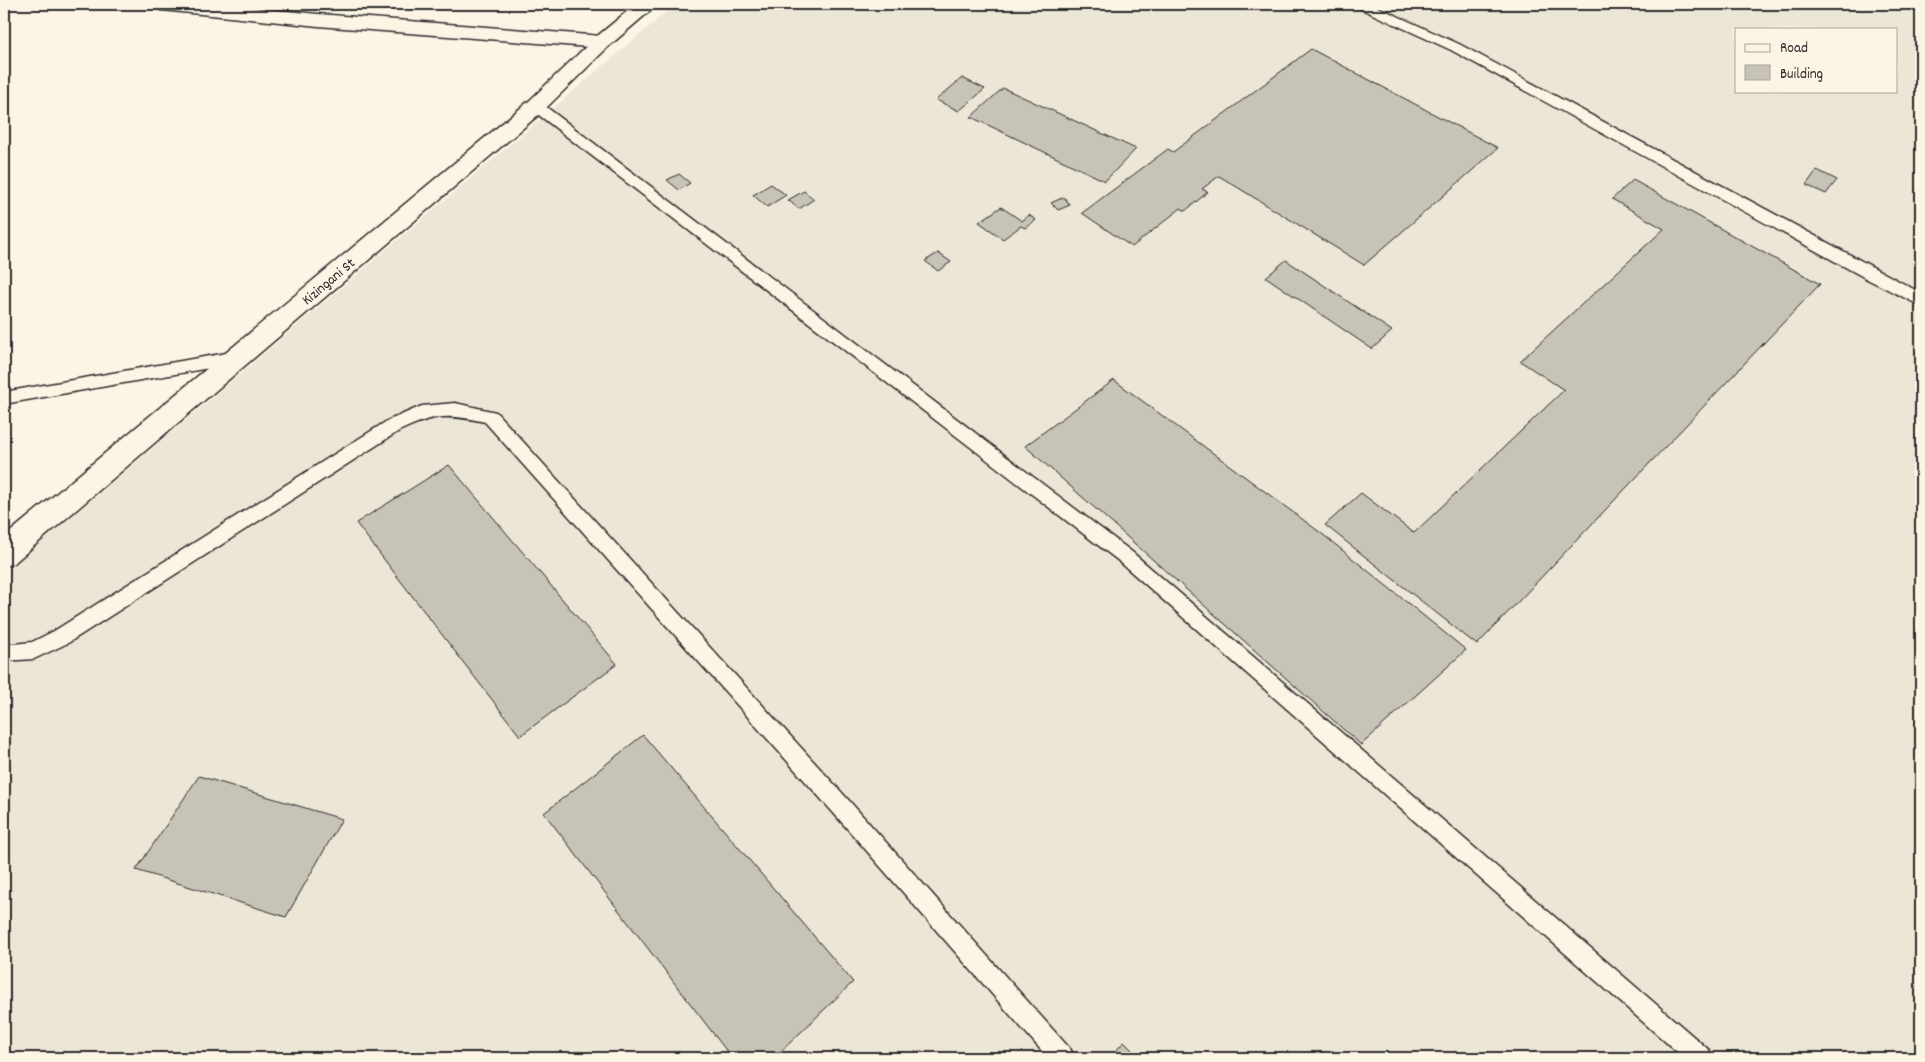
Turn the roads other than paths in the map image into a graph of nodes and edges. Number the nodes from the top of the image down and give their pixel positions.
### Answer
1 (161, 4) edge
2 (648, 4) edge
3 (1361, 4) edge
4 (602, 42) junction
5 (536, 106) junction
6 (1921, 300) edge
7 (238, 357) junction
8 (4, 398) edge
9 (4, 554) edge
10 (4, 653) edge
11 (1063, 1058) edge
12 (1701, 1058) edge

1 - 4 street
2 - 4 street, Kizingani St
3 - 6 lane
4 - 5 street, Kizingani St
5 - 7 street, Kizingani St
5 - 12 lane
7 - 8 lane
7 - 9 street, Kizingani St
10 - 11 lane

